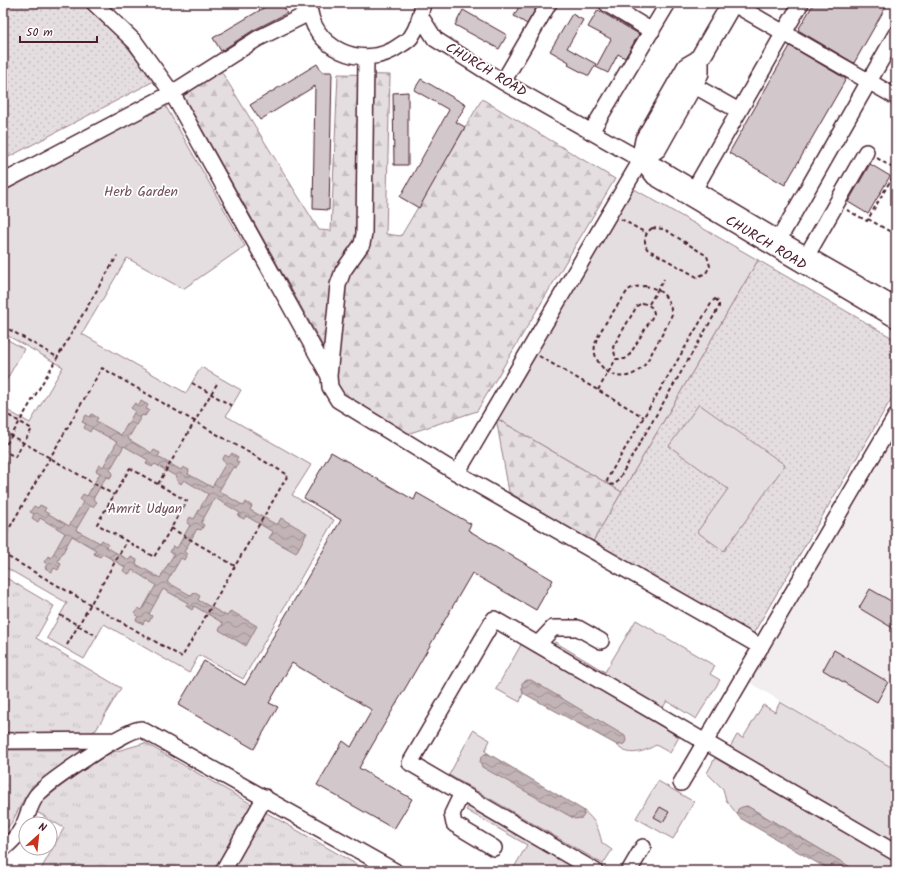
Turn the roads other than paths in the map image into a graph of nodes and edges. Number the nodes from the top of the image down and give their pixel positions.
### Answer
1 (94, 3) edge
2 (549, 3) edge
3 (608, 3) edge
4 (668, 3) edge
5 (732, 3) edge
6 (801, 3) edge
7 (309, 8) edge
8 (422, 10) edge
9 (652, 31) junction
10 (784, 33) junction
11 (410, 38) junction
12 (435, 39) junction
13 (894, 40) edge
14 (366, 58) junction
15 (699, 60) junction
16 (869, 81) junction
17 (503, 82) junction
18 (693, 85) junction
19 (172, 93) junction
20 (896, 97) edge
21 (739, 111) junction
22 (591, 132) junction
23 (866, 152) road end
24 (641, 160) junction
25 (3, 182) edge
26 (696, 188) junction
27 (779, 239) junction
28 (811, 261) junction
29 (896, 306) edge
30 (896, 320) edge
31 (329, 376) junction
32 (896, 416) edge
33 (457, 473) junction
34 (601, 641) dead end
35 (538, 644) junction
36 (761, 647) junction
37 (115, 740) junction
38 (3, 741) edge
39 (705, 742) junction
40 (681, 783) dead end
41 (462, 794) junction
42 (265, 797) junction
43 (643, 847) dead end
44 (494, 848) dead end
45 (3, 849) edge
46 (896, 853) edge
47 (222, 871) edge
48 (395, 871) edge
49 (595, 871) edge
50 (629, 871) edge

1 - 19 street
2 - 17 street
3 - 9 street
4 - 9 street
5 - 10 street
5 - 15 main road
6 - 10 street
7 - 14 street
7 - 19 street
8 - 11 street
8 - 12 street, CHURCH ROAD
9 - 22 street
10 - 16 street
10 - 21 street
11 - 12 street, CHURCH ROAD
11 - 14 street
12 - 17 street, CHURCH ROAD
13 - 16 street
14 - 31 street
15 - 18 main road
15 - 24 main road
16 - 20 street
16 - 27 street
17 - 22 street, CHURCH ROAD
18 - 21 street
18 - 24 main road
19 - 25 street
19 - 31 street
21 - 26 street
22 - 24 street, CHURCH ROAD
23 - 28 street
24 - 26 street, CHURCH ROAD
24 - 28 street, CHURCH ROAD
24 - 33 street
26 - 27 street, CHURCH ROAD
27 - 28 street, CHURCH ROAD
28 - 29 street, CHURCH ROAD
28 - 30 street, CHURCH ROAD
31 - 33 street
32 - 36 street
33 - 36 street
34 - 35 street
35 - 39 street
35 - 41 street
36 - 39 street
37 - 38 street
37 - 42 street
37 - 45 street
39 - 40 street
39 - 46 street
41 - 44 street
41 - 49 street
42 - 47 street
42 - 48 street
43 - 50 street

